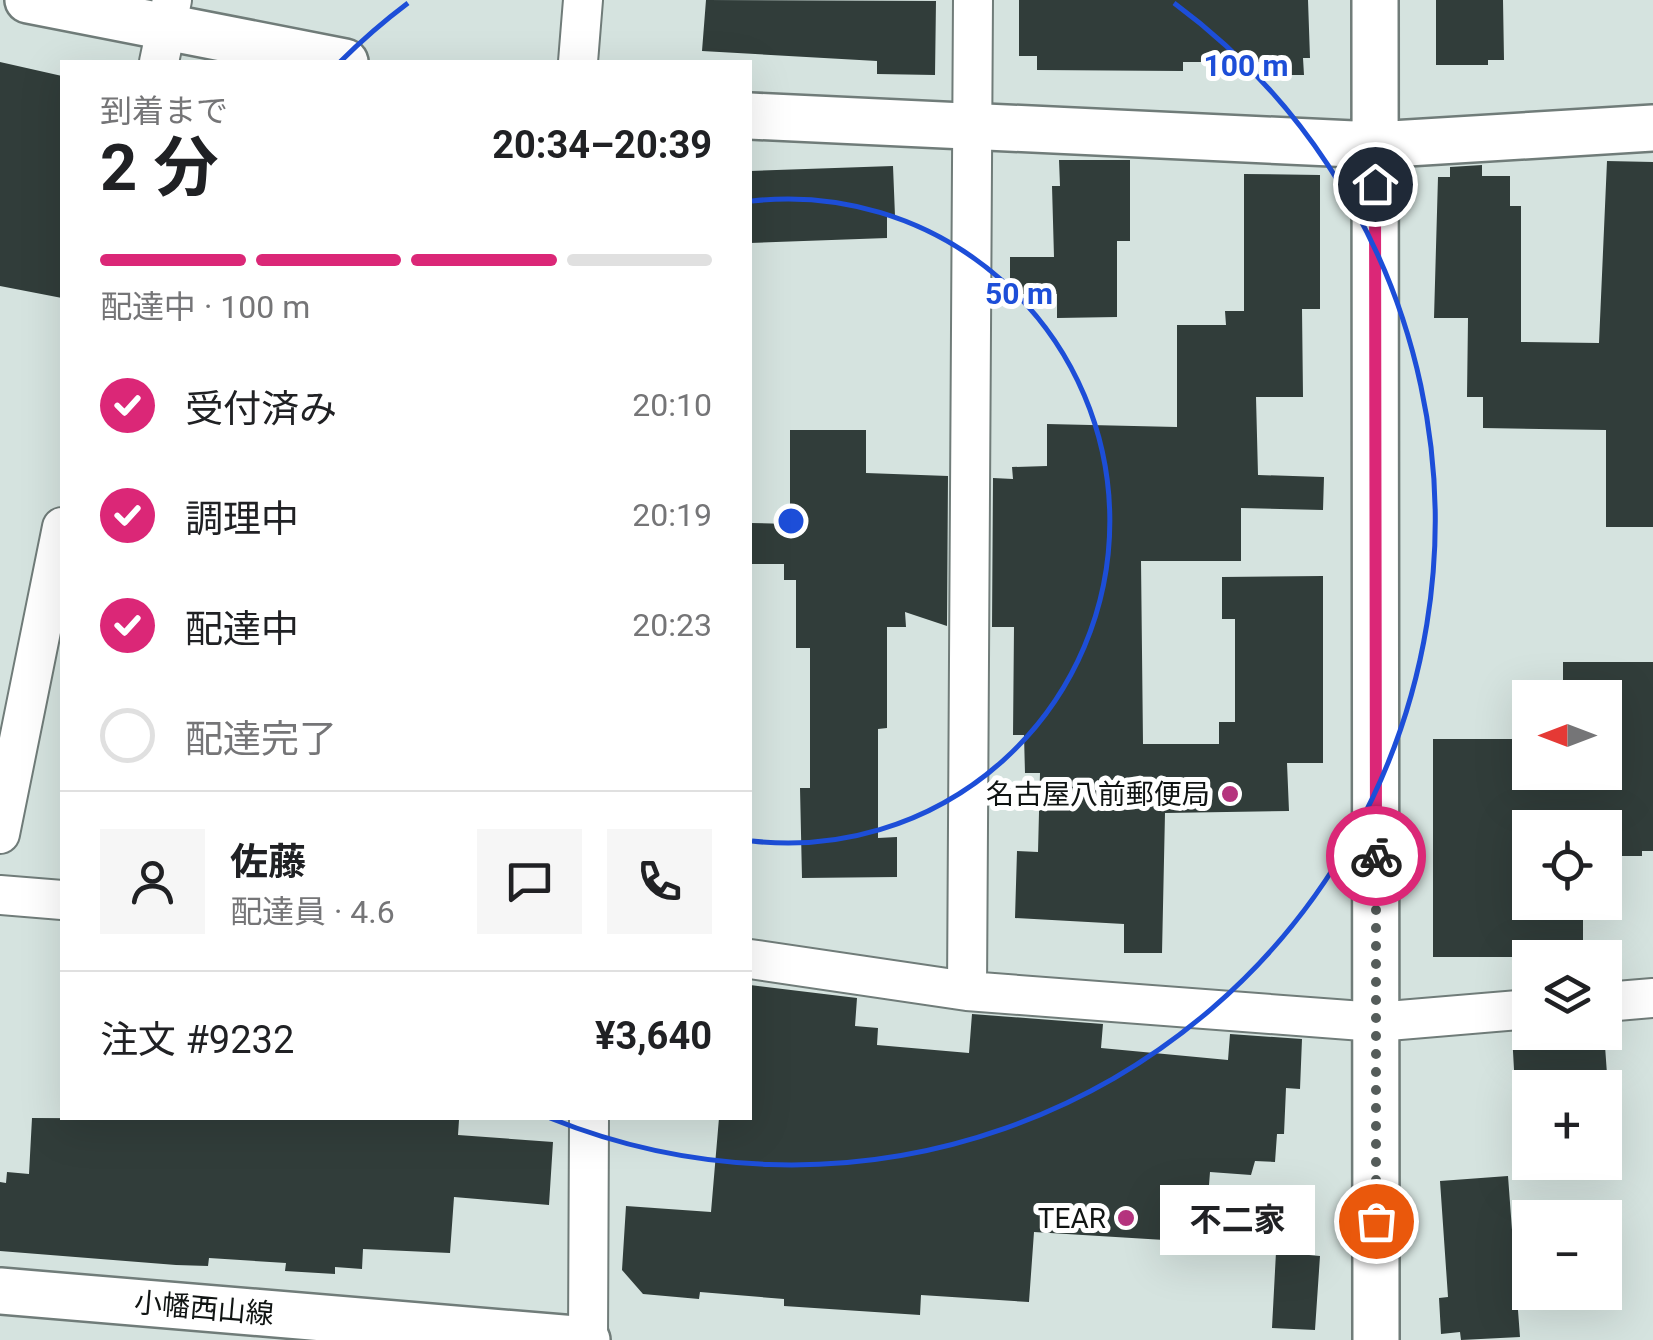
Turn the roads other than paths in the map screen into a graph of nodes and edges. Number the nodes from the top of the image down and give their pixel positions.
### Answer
1 (28, 0) edge
2 (582, 0) edge
3 (974, 0) edge
4 (1375, 0) edge
5 (166, 30) edge
6 (334, 60) edge
7 (578, 60) edge
8 (752, 116) edge
9 (972, 126) junction
10 (1653, 128) edge
11 (1375, 144) junction
12 (60, 537) edge
13 (0, 834) edge
14 (0, 895) edge
15 (60, 900) edge
16 (752, 959) edge
17 (968, 991) junction
18 (1653, 998) edge
19 (1622, 1001) edge
20 (1512, 1011) edge
21 (1376, 1022) junction
22 (590, 1120) edge
23 (0, 1291) edge
24 (587, 1340) edge
25 (1376, 1340) edge

1 - 5 street
2 - 7 street
3 - 9 street
4 - 11 street
5 - 6 street
8 - 9 street
9 - 11 street
9 - 17 street
10 - 11 street
11 - 21 street
12 - 13 street
14 - 15 street
16 - 17 street
17 - 21 street
18 - 19 street
20 - 21 street
21 - 25 street
22 - 24 street
23 - 24 street, 小幡西山線

